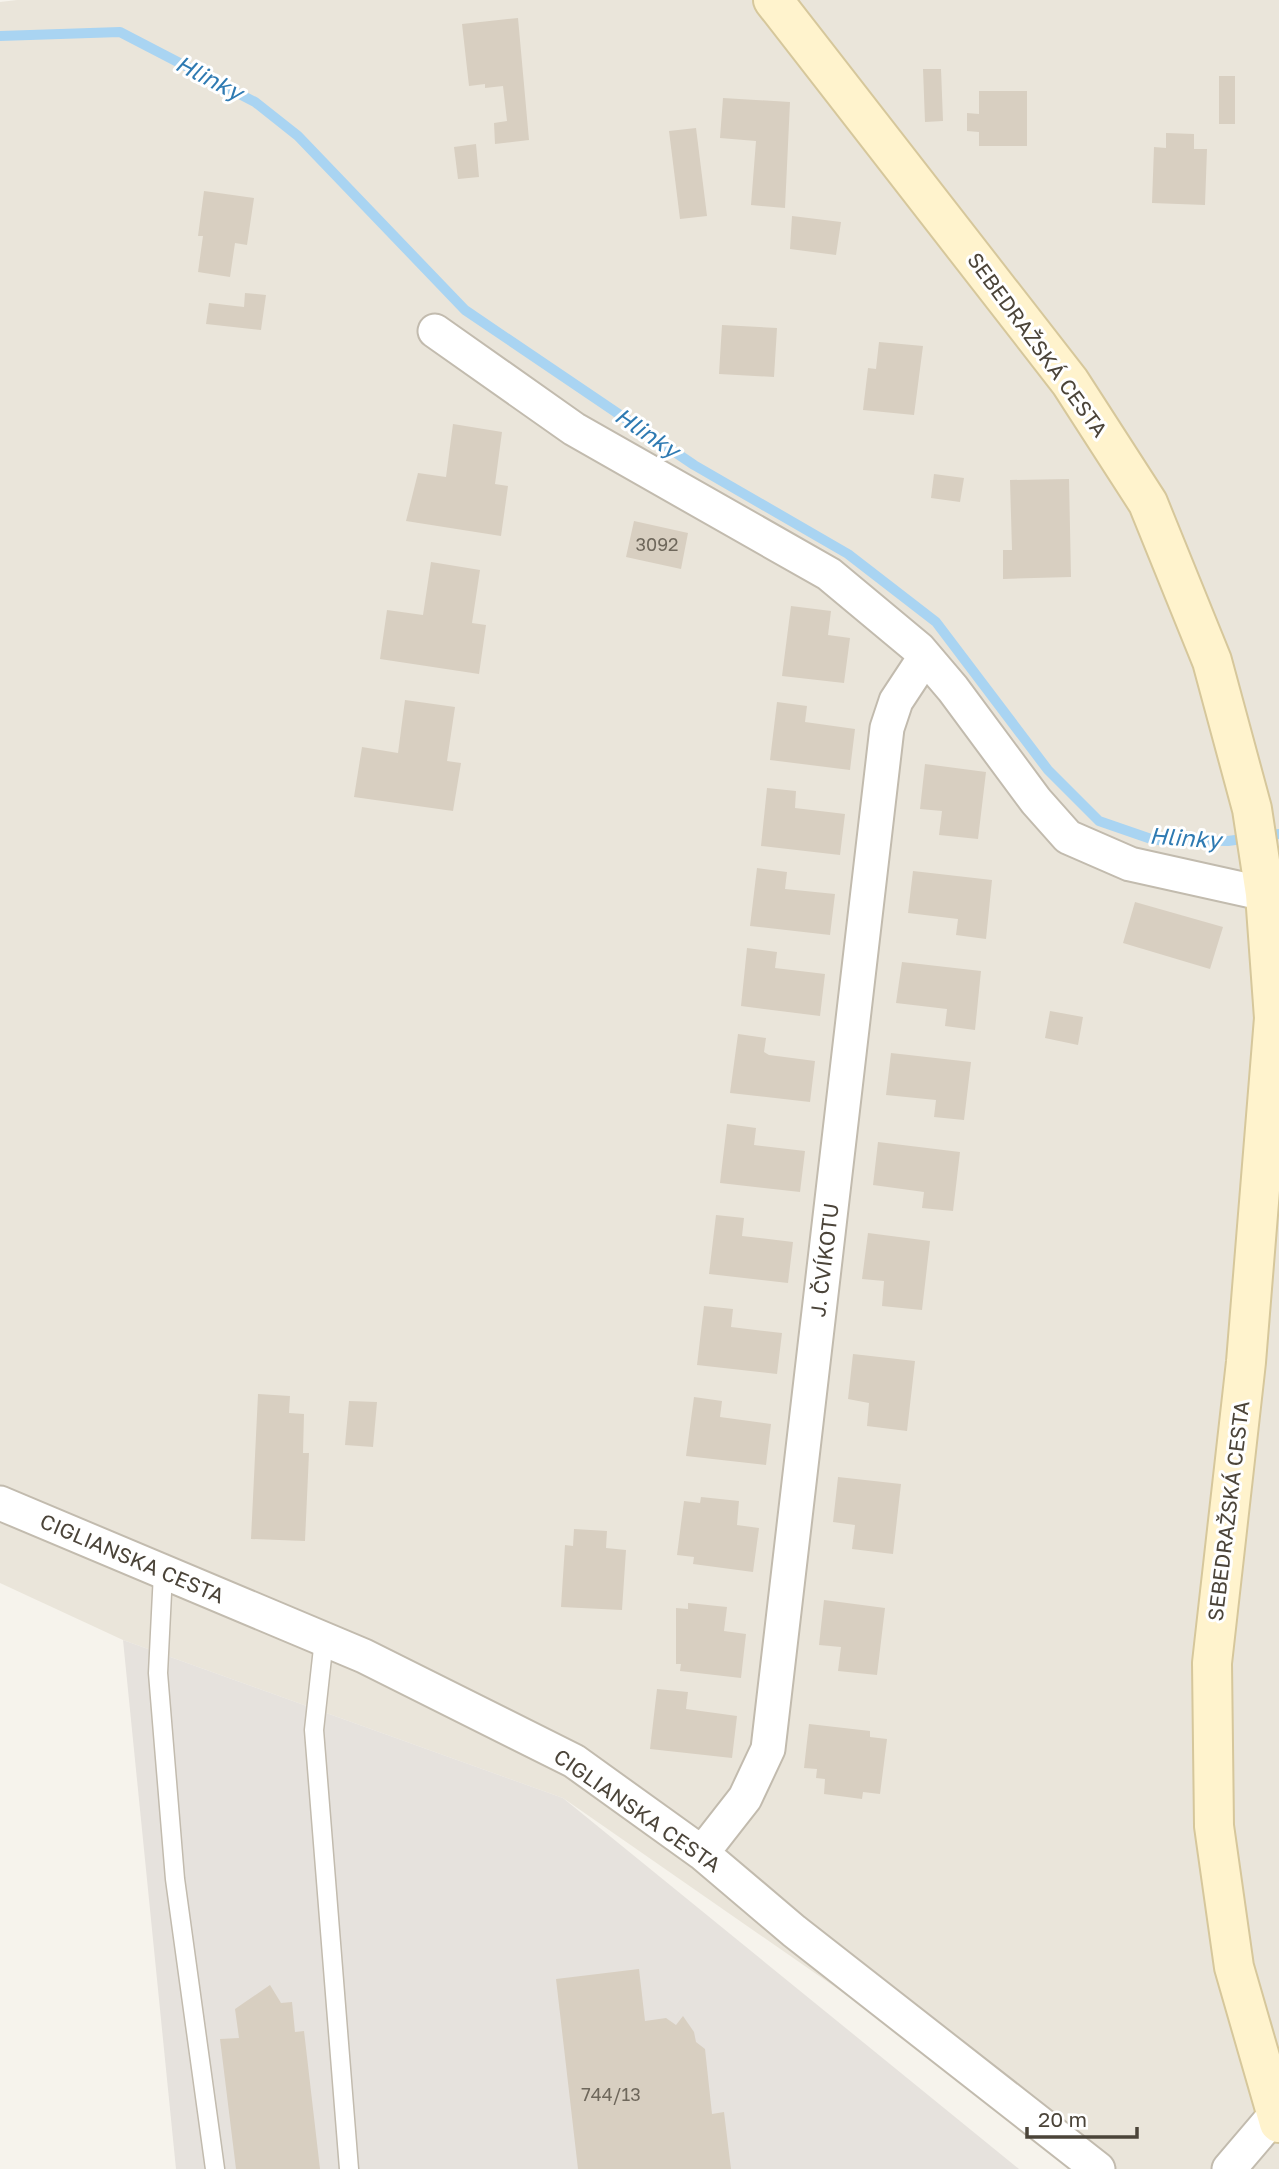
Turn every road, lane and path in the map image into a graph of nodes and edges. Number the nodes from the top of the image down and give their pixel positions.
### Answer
1 (773, 0) edge
2 (435, 331) dead end
3 (925, 657) junction
4 (1268, 882) edge
5 (0, 1503) edge
6 (163, 1573) junction
7 (324, 1639) junction
8 (702, 1853) junction
9 (1277, 2119) edge
10 (215, 2169) edge
11 (349, 2169) edge
12 (1098, 2169) edge
13 (1229, 2169) edge

1 - 4 street, SEBEDRAŽSKÁ CESTA
2 - 3 street
3 - 4 street
3 - 8 street, J. ČVÍKOTU
4 - 9 street, SEBEDRAŽSKÁ CESTA
5 - 6 street, CIGLIANSKA CESTA
6 - 7 street, CIGLIANSKA CESTA
6 - 10 lane
7 - 8 street, CIGLIANSKA CESTA
7 - 11 lane
8 - 12 street, CIGLIANSKA CESTA
9 - 13 street

